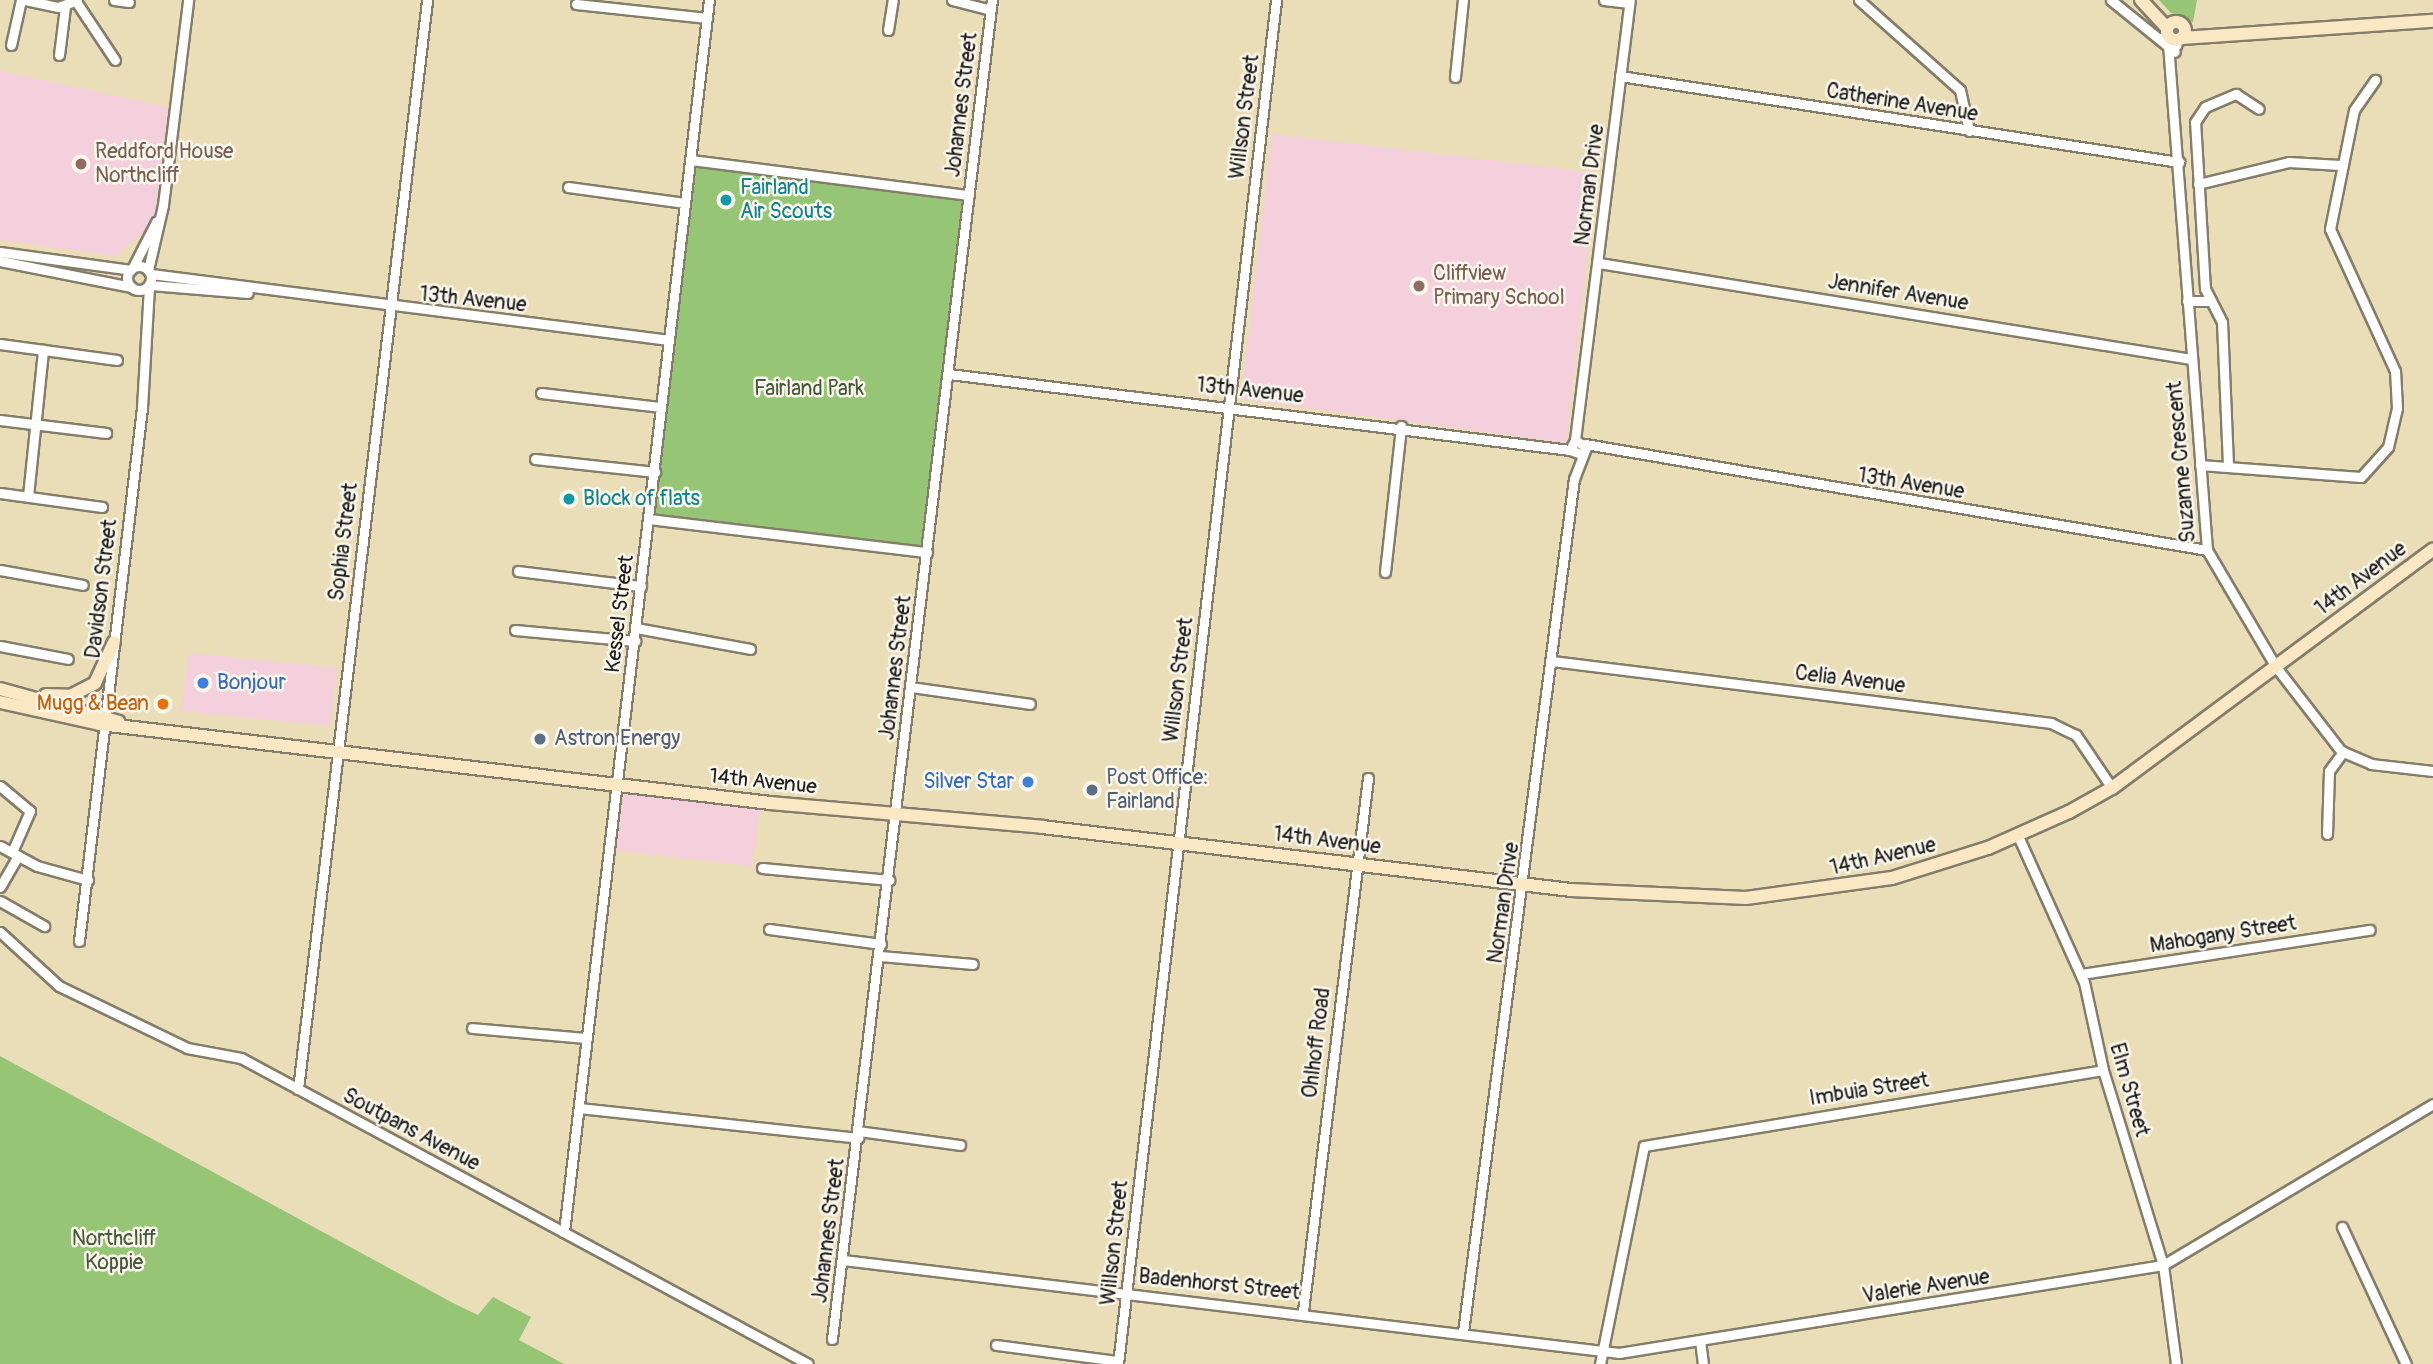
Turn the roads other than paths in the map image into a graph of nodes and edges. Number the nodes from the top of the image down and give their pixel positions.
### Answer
1 (23, 0) edge
2 (76, 0) edge
3 (114, 0) edge
4 (188, 0) edge
5 (427, 0) edge
6 (709, 0) edge
7 (893, 0) edge
8 (952, 0) edge
9 (1276, 0) edge
10 (1463, 0) edge
11 (1604, 0) edge
12 (1858, 0) edge
13 (2111, 0) edge
14 (1629, 1) edge
15 (2143, 1) edge
16 (129, 2) edge
17 (576, 4) dead end
18 (992, 5) edge
19 (65, 7) junction
20 (707, 18) junction
21 (2433, 21) edge
22 (888, 30) dead end
23 (2173, 37) junction
24 (11, 45) dead end
25 (60, 55) dead end
26 (115, 60) dead end
27 (1620, 76) junction
28 (1455, 77) dead end
29 (2375, 80) dead end
30 (2259, 108) dead end
31 (1969, 131) junction
32 (691, 160) junction
33 (2179, 162) junction
34 (2340, 164) junction
35 (2198, 184) junction
36 (568, 187) dead end
37 (969, 195) junction
38 (685, 203) junction
39 (163, 205) junction
40 (0, 252) edge
41 (0, 261) edge
42 (1599, 263) junction
43 (132, 269) junction
44 (149, 279) junction
45 (132, 288) junction
46 (2188, 301) junction
47 (2211, 302) junction
48 (388, 309) junction
49 (148, 325) junction
50 (669, 340) junction
51 (0, 344) edge
52 (43, 350) junction
53 (2191, 359) junction
54 (117, 360) dead end
55 (948, 374) junction
56 (541, 393) dead end
57 (662, 407) junction
58 (1228, 407) junction
59 (0, 420) edge
60 (35, 425) junction
61 (1401, 426) junction
62 (106, 433) dead end
63 (1578, 447) junction
64 (535, 459) dead end
65 (2200, 465) junction
66 (2228, 465) junction
67 (654, 472) junction
68 (0, 493) edge
69 (28, 496) junction
70 (102, 507) dead end
71 (649, 519) junction
72 (2207, 550) junction
73 (2433, 550) edge
74 (928, 552) junction
75 (0, 570) edge
76 (518, 571) dead end
77 (1385, 572) dead end
78 (83, 585) dead end
79 (641, 586) junction
80 (636, 628) junction
81 (515, 630) dead end
82 (635, 641) junction
83 (114, 642) junction
84 (0, 646) edge
85 (750, 649) dead end
86 (68, 659) dead end
87 (1552, 661) junction
88 (2276, 667) junction
89 (911, 687) junction
90 (0, 689) edge
91 (17, 694) junction
92 (0, 702) edge
93 (1031, 704) dead end
94 (101, 718) junction
95 (337, 751) junction
96 (2343, 752) junction
97 (2433, 771) edge
98 (1368, 778) dead end
99 (616, 784) junction
100 (0, 786) edge
101 (2112, 788) junction
102 (897, 814) junction
103 (2327, 834) dead end
104 (2018, 835) junction
105 (1176, 843) junction
106 (0, 846) edge
107 (15, 854) junction
108 (1356, 864) junction
109 (762, 868) dead end
110 (88, 880) junction
111 (889, 880) junction
112 (1525, 883) junction
113 (0, 887) edge
114 (0, 901) edge
115 (44, 926) dead end
116 (769, 929) dead end
117 (2370, 930) dead end
118 (0, 932) edge
119 (79, 941) dead end
120 (881, 944) junction
121 (880, 956) junction
122 (973, 964) dead end
123 (2081, 974) junction
124 (472, 1028) dead end
125 (587, 1038) junction
126 (2103, 1070) junction
127 (298, 1089) junction
128 (2433, 1104) edge
129 (579, 1108) junction
130 (858, 1134) junction
131 (960, 1144) dead end
132 (2342, 1227) dead end
133 (564, 1232) junction
134 (843, 1260) junction
135 (2163, 1265) junction
136 (1128, 1293) junction
137 (1303, 1311) junction
138 (1383, 1322) joint
139 (1463, 1332) junction
140 (832, 1339) dead end
141 (1700, 1339) junction
142 (996, 1345) dead end
143 (1602, 1353) junction
144 (1118, 1363) edge
145 (808, 1364) edge
146 (1601, 1364) edge
147 (1703, 1364) edge
148 (2176, 1364) edge
149 (2406, 1364) edge

1 - 19 street
1 - 24 street
2 - 19 street
2 - 26 street
3 - 16 street
4 - 39 street, Davidson Street
5 - 48 street, Sophia Street
6 - 20 street, Kessel Street
7 - 22 street
8 - 18 street
9 - 58 street, Willson Street
10 - 28 street
11 - 14 street
12 - 31 street
13 - 23 street
14 - 27 street, Norman Drive
15 - 23 main road
17 - 20 street
18 - 37 street, Johannes Street
19 - 25 street
20 - 32 street, Kessel Street
21 - 23 main road
23 - 33 street, Suzanne Crescent
27 - 31 street, Catherine Avenue
27 - 42 street, Norman Drive
29 - 34 street
30 - 35 street
31 - 33 street, Catherine Avenue
32 - 37 street
32 - 38 street, Kessel Street
33 - 46 street, Suzanne Crescent
34 - 35 street
34 - 66 street
35 - 47 street
36 - 38 street
37 - 55 street, Johannes Street
38 - 50 street, Kessel Street
39 - 43 street, Davidson Street
39 - 44 street, Davidson Street
40 - 43 street
41 - 45 street
42 - 53 street, Jennifer Avenue
42 - 63 street, Norman Drive
43 - 44 street
43 - 45 street
44 - 45 street
44 - 48 street, 13th Avenue
44 - 49 street, Davidson Street
45 - 49 street, Davidson Street
46 - 47 street
46 - 53 street, Suzanne Crescent
47 - 66 street
48 - 50 street, 13th Avenue
48 - 95 street, Sophia Street
49 - 83 street, Davidson Street
50 - 57 street, Kessel Street
51 - 52 street
52 - 54 street
52 - 60 street
53 - 65 street, Suzanne Crescent
55 - 58 street, 13th Avenue
55 - 74 street, Johannes Street
56 - 57 street
57 - 67 street, Kessel Street
58 - 61 street, 13th Avenue
58 - 105 street, Willson Street
59 - 60 street
60 - 62 street
60 - 69 street
61 - 63 street, 13th Avenue
61 - 77 street
63 - 72 street, 13th Avenue
63 - 87 street, Norman Drive
64 - 67 street
65 - 66 street
65 - 72 street, Suzanne Crescent
67 - 71 street, Kessel Street
68 - 69 street
69 - 70 street
71 - 74 street
71 - 79 street, Kessel Street
72 - 88 street, Suzanne Crescent
73 - 88 main road, 14th Avenue
74 - 89 street, Johannes Street
75 - 78 street
76 - 79 street
79 - 80 street, Kessel Street
80 - 82 street, Kessel Street
80 - 85 street
81 - 82 street
82 - 99 street, Kessel Street
83 - 91 main road
83 - 94 street, Davidson Street
84 - 86 street
87 - 101 street, Celia Avenue
87 - 112 street, Norman Drive
88 - 96 street, Suzanne Crescent
88 - 101 main road, 14th Avenue
89 - 93 street
89 - 102 street, Johannes Street
90 - 91 main road, 14th Avenue
91 - 94 main road, 14th Avenue
92 - 94 main road, 14th Avenue
94 - 95 main road, 14th Avenue
94 - 110 street, Davidson Street
95 - 99 main road, 14th Avenue
95 - 127 street, Sophia Street
96 - 97 street
96 - 103 street
98 - 108 street, Ohlhoff Road
99 - 102 main road, 14th Avenue
99 - 125 street, Kessel Street
100 - 107 street
101 - 104 main road, 14th Avenue
102 - 105 main road, 14th Avenue
102 - 111 street, Johannes Street
104 - 112 main road, 14th Avenue
104 - 123 street, Elm Street
105 - 108 main road, 14th Avenue
105 - 136 street, Willson Street
106 - 107 street
107 - 110 street
107 - 113 street
108 - 112 main road, 14th Avenue
108 - 137 street, Ohlhoff Road
109 - 111 street
110 - 119 street, Davidson Street
111 - 120 street, Johannes Street
112 - 139 street, Norman Drive
114 - 115 street
116 - 120 street
117 - 123 street, Mahogany Street
118 - 127 street, Soutpans Avenue
120 - 121 street, Johannes Street
121 - 122 street
121 - 130 street, Johannes Street
123 - 126 street, Elm Street
124 - 125 street
125 - 129 street, Kessel Street
126 - 135 street, Elm Street
126 - 143 street, Imbuia Street
127 - 133 street, Soutpans Avenue
128 - 135 street, Valerie Avenue
129 - 130 street
129 - 133 street, Kessel Street
130 - 131 street
130 - 134 street, Johannes Street
132 - 149 street
133 - 145 street, Soutpans Avenue
134 - 136 street, Badenhorst Street
134 - 140 street, Johannes Street
135 - 141 street, Valerie Avenue
135 - 148 street, Elm Street
136 - 137 street, Badenhorst Street
136 - 144 street, Willson Street
137 - 138 street, Badenhorst Street
138 - 139 street, Valerie Avenue
139 - 143 street, Valerie Avenue
141 - 143 street, Valerie Avenue
141 - 147 street
142 - 144 street
143 - 146 street

